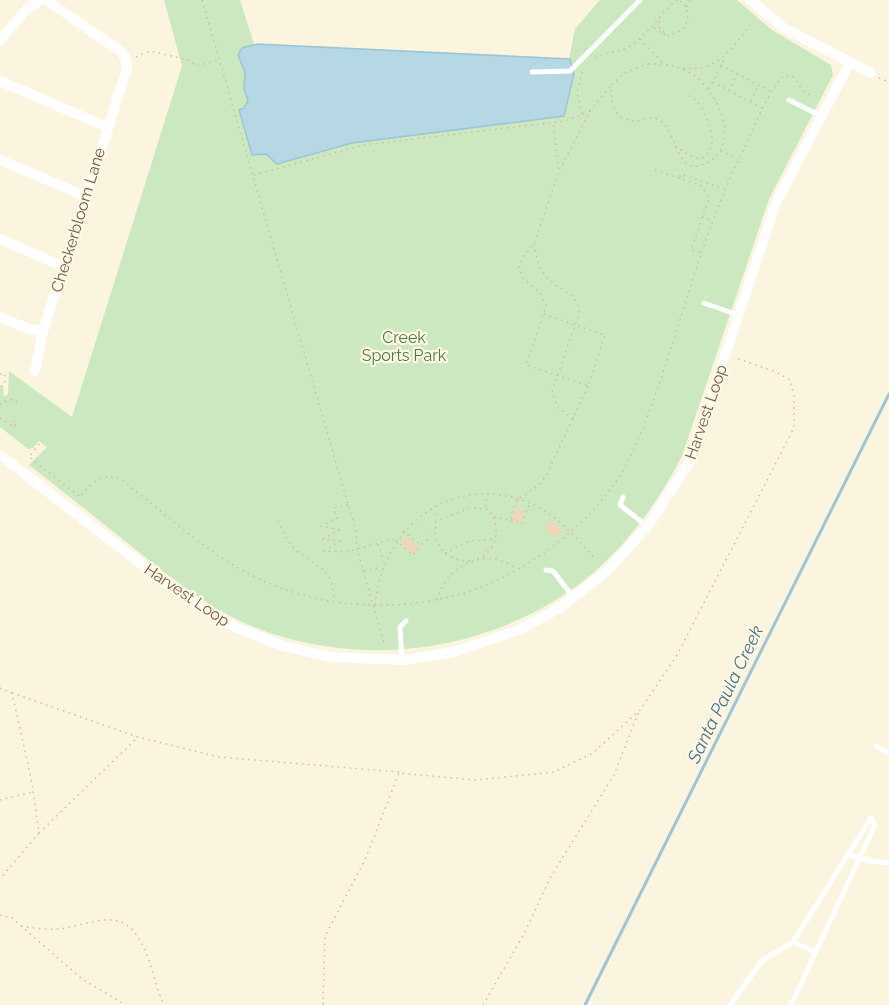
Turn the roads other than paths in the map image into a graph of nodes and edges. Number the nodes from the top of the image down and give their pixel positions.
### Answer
1 (40, 0) edge
2 (46, 0) edge
3 (640, 0) edge
4 (750, 0) edge
5 (0, 40) edge
6 (849, 64) junction
7 (532, 72) dead end
8 (871, 74) dead end
9 (0, 81) edge
10 (789, 100) dead end
11 (821, 116) junction
12 (107, 127) junction
13 (0, 160) edge
14 (85, 196) junction
15 (0, 239) edge
16 (64, 267) junction
17 (704, 303) dead end
18 (740, 315) junction
19 (0, 317) edge
20 (43, 331) junction
21 (35, 371) dead end
22 (0, 455) edge
23 (623, 497) dead end
24 (648, 526) junction
25 (546, 570) dead end
26 (574, 598) junction
27 (406, 621) dead end
28 (402, 660) junction
29 (876, 746) dead end
30 (889, 753) edge
31 (849, 855) junction
32 (858, 858) junction
33 (889, 862) edge
34 (793, 942) junction
35 (815, 952) junction
36 (730, 1005) edge
37 (791, 1005) edge

1 - 5 street
2 - 12 street, Checkerbloom Lane
3 - 7 lane
4 - 6 street
6 - 8 street
6 - 11 street, Harvest Loop
9 - 12 street
10 - 11 lane
11 - 18 street, Harvest Loop
12 - 14 street, Checkerbloom Lane
13 - 14 street
14 - 16 street, Checkerbloom Lane
15 - 16 street
16 - 20 street, Checkerbloom Lane
17 - 18 lane
18 - 24 street, Harvest Loop
19 - 20 street
20 - 21 street, Checkerbloom Lane
22 - 28 street, Harvest Loop
23 - 24 lane
24 - 26 street, Harvest Loop
25 - 26 lane
26 - 28 street, Harvest Loop
27 - 28 lane
29 - 30 lane
31 - 32 lane
31 - 32 lane
31 - 34 lane
32 - 33 lane
32 - 35 lane
34 - 35 lane
34 - 36 lane
35 - 37 lane

